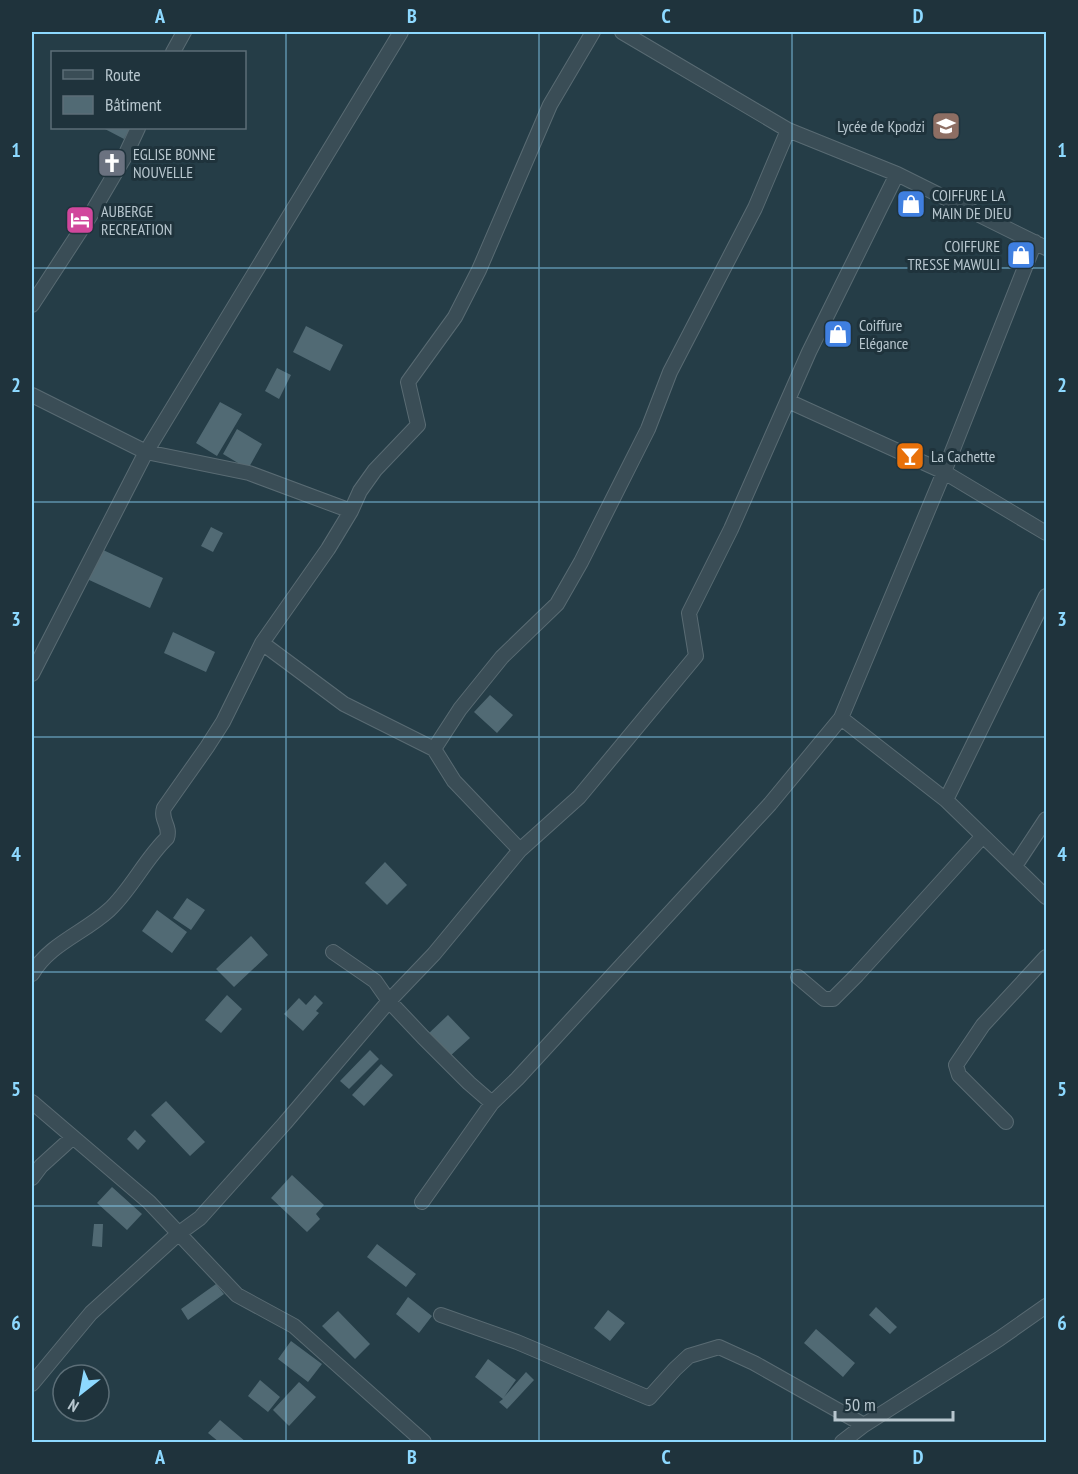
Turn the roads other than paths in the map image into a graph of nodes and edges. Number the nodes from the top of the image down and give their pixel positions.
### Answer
1 (184, 32) edge
2 (400, 32) edge
3 (593, 32) edge
4 (622, 32) edge
5 (174, 51) edge
6 (138, 129) edge
7 (788, 129) junction
8 (897, 174) junction
9 (1041, 245) edge
10 (32, 305) edge
11 (32, 395) edge
12 (788, 401) junction
13 (146, 452) junction
14 (944, 472) junction
15 (351, 511) junction
16 (1047, 533) edge
17 (1047, 596) edge
18 (262, 643) junction
19 (32, 674) edge
20 (841, 718) junction
21 (434, 749) junction
22 (946, 800) junction
23 (1047, 819) edge
24 (982, 837) junction
25 (520, 850) junction
26 (1016, 867) junction
27 (1047, 897) edge
28 (333, 952) dead end
29 (1047, 957) edge
30 (32, 974) edge
31 (798, 976) dead end
32 (389, 1001) junction
33 (32, 1102) edge
34 (492, 1103) junction
35 (1006, 1122) dead end
36 (72, 1138) junction
37 (32, 1178) edge
38 (422, 1203) dead end
39 (178, 1234) junction
40 (1047, 1306) edge
41 (441, 1315) dead end
42 (32, 1384) edge
43 (864, 1425) junction
44 (415, 1440) edge
45 (842, 1443) edge

1 - 5 street
2 - 13 street
3 - 15 street
4 - 7 street
6 - 10 street
7 - 8 street
7 - 21 street
8 - 9 street
8 - 12 street
9 - 14 street
11 - 13 street
12 - 14 street
12 - 25 street
13 - 15 street
13 - 19 street
14 - 16 street
14 - 20 street
15 - 18 street
17 - 22 street
18 - 21 street
18 - 30 street
20 - 22 street
20 - 34 street
21 - 25 street
22 - 24 street
23 - 26 street
24 - 26 street
24 - 31 street
25 - 32 street
26 - 27 street
28 - 32 street
29 - 35 street
32 - 34 street
32 - 39 street
33 - 36 street
34 - 38 street
36 - 37 street
36 - 39 street
39 - 42 street
39 - 44 street
40 - 43 street
41 - 43 street
43 - 45 street

